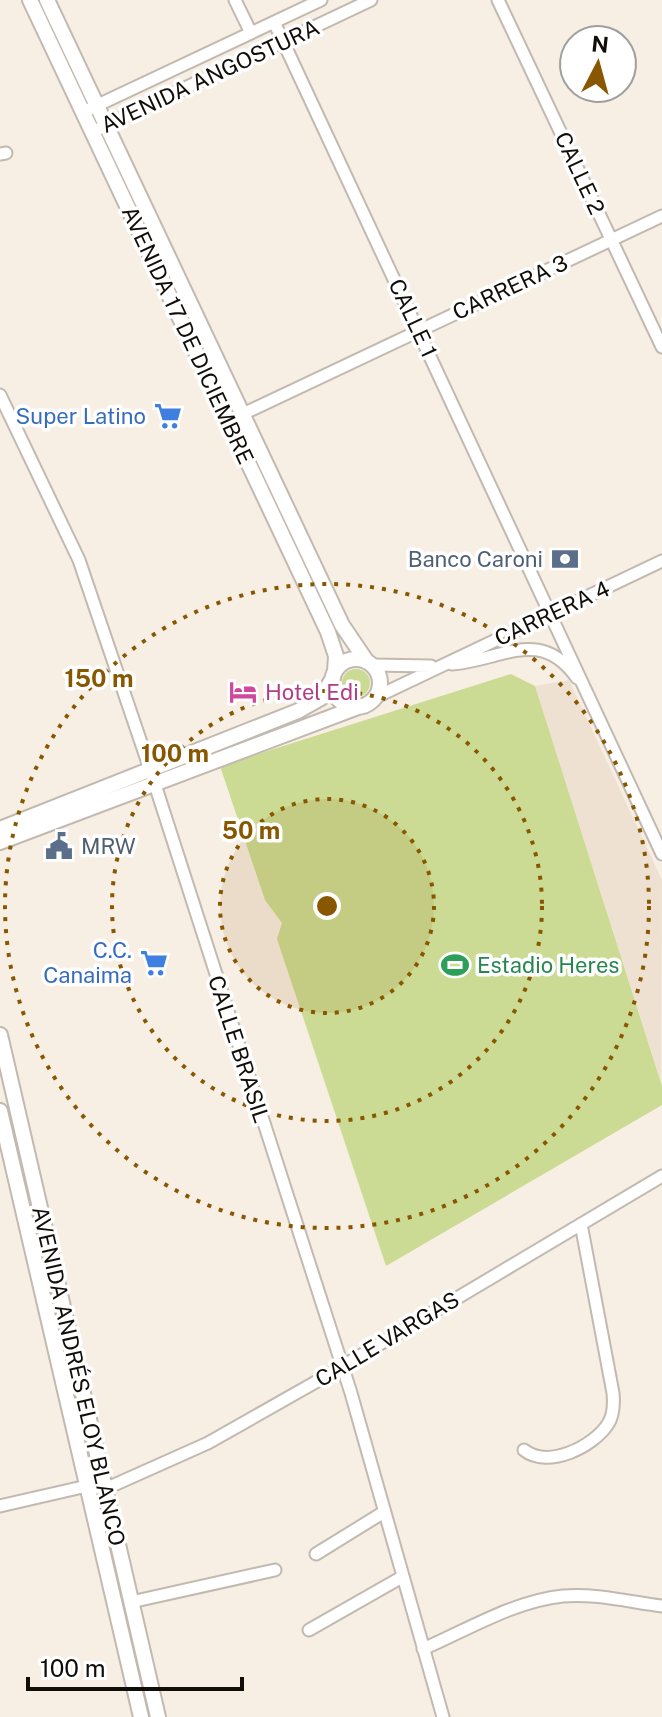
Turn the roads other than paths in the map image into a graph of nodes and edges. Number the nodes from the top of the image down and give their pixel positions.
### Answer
1 (30, 0) edge
2 (47, 0) edge
3 (235, 0) edge
4 (321, 0) edge
5 (371, 0) edge
6 (498, 0) edge
7 (274, 22) junction
8 (251, 33) junction
9 (283, 41) junction
10 (97, 106) junction
11 (83, 112) junction
12 (106, 125) junction
13 (92, 132) junction
14 (662, 216) edge
15 (611, 239) junction
16 (419, 330) junction
17 (662, 347) edge
18 (0, 395) edge
19 (243, 414) junction
20 (228, 421) junction
21 (662, 561) edge
22 (552, 614) junction
23 (369, 664) junction
24 (442, 664) junction
25 (334, 675) junction
26 (586, 690) junction
27 (374, 698) junction
28 (358, 707) junction
29 (152, 776) junction
30 (0, 829) edge
31 (0, 842) edge
32 (662, 854) edge
33 (0, 1035) edge
34 (0, 1111) edge
35 (3, 1136) edge
36 (662, 1176) edge
37 (581, 1224) junction
38 (342, 1366) junction
39 (524, 1450) dead end
40 (87, 1486) junction
41 (105, 1489) junction
42 (0, 1506) edge
43 (384, 1512) junction
44 (316, 1554) dead end
45 (275, 1570) dead end
46 (402, 1577) junction
47 (131, 1602) junction
48 (662, 1606) edge
49 (309, 1630) dead end
50 (423, 1649) junction
51 (141, 1717) edge
52 (158, 1717) edge
53 (443, 1717) edge

1 - 11 street, AVENIDA 17 DE DICIEMBRE
2 - 10 street, AVENIDA 17 DE DICIEMBRE
3 - 8 street
4 - 7 street, AVENIDA ANGOSTURA
5 - 9 street, AVENIDA ANGOSTURA
6 - 15 street, CALLE 2
7 - 8 street, AVENIDA ANGOSTURA
7 - 9 street, CALLE 1
8 - 10 street, AVENIDA ANGOSTURA
9 - 12 street, AVENIDA ANGOSTURA
9 - 16 street, CALLE 1
10 - 11 street, AVENIDA ANGOSTURA
10 - 12 street, AVENIDA 17 DE DICIEMBRE
11 - 13 street, AVENIDA 17 DE DICIEMBRE
12 - 13 street, AVENIDA ANGOSTURA
12 - 19 street, AVENIDA 17 DE DICIEMBRE
13 - 20 street, AVENIDA 17 DE DICIEMBRE
14 - 15 street, CARRERA 3
15 - 16 street, CARRERA 3
15 - 17 street, CALLE 2
16 - 19 street, CARRERA 3
16 - 22 street, CALLE 1
18 - 29 street, CALLE BRASIL
19 - 20 street, CARRERA 3
19 - 23 street, AVENIDA 17 DE DICIEMBRE
20 - 25 street, AVENIDA 17 DE DICIEMBRE
21 - 22 street, CARRERA 4
22 - 24 street, CARRERA 4
22 - 26 street, CALLE 1
23 - 24 street, CARRERA 4
23 - 25 street
23 - 27 street
24 - 26 street
24 - 27 street, CARRERA 4
25 - 28 street
25 - 29 street
26 - 32 street
27 - 28 street
28 - 29 street
29 - 30 street
29 - 31 street
29 - 38 street, CALLE BRASIL
33 - 41 street, AVENIDA ANDRÉS ELOY BLANCO
34 - 35 street, AVENIDA ANDRÉS ELOY BLANCO
35 - 40 street, AVENIDA ANDRÉS ELOY BLANCO
36 - 37 street, CALLE VARGAS
37 - 38 street, CALLE VARGAS
37 - 39 street
38 - 41 street, CALLE VARGAS
38 - 43 street, CALLE BRASIL
40 - 41 street
40 - 42 street
40 - 51 street, AVENIDA ANDRÉS ELOY BLANCO
41 - 47 street, AVENIDA ANDRÉS ELOY BLANCO
43 - 44 street
43 - 46 street, CALLE BRASIL
45 - 47 street
46 - 49 street
46 - 50 street, CALLE BRASIL
47 - 52 street, AVENIDA ANDRÉS ELOY BLANCO
48 - 50 street
50 - 53 street, CALLE BRASIL

